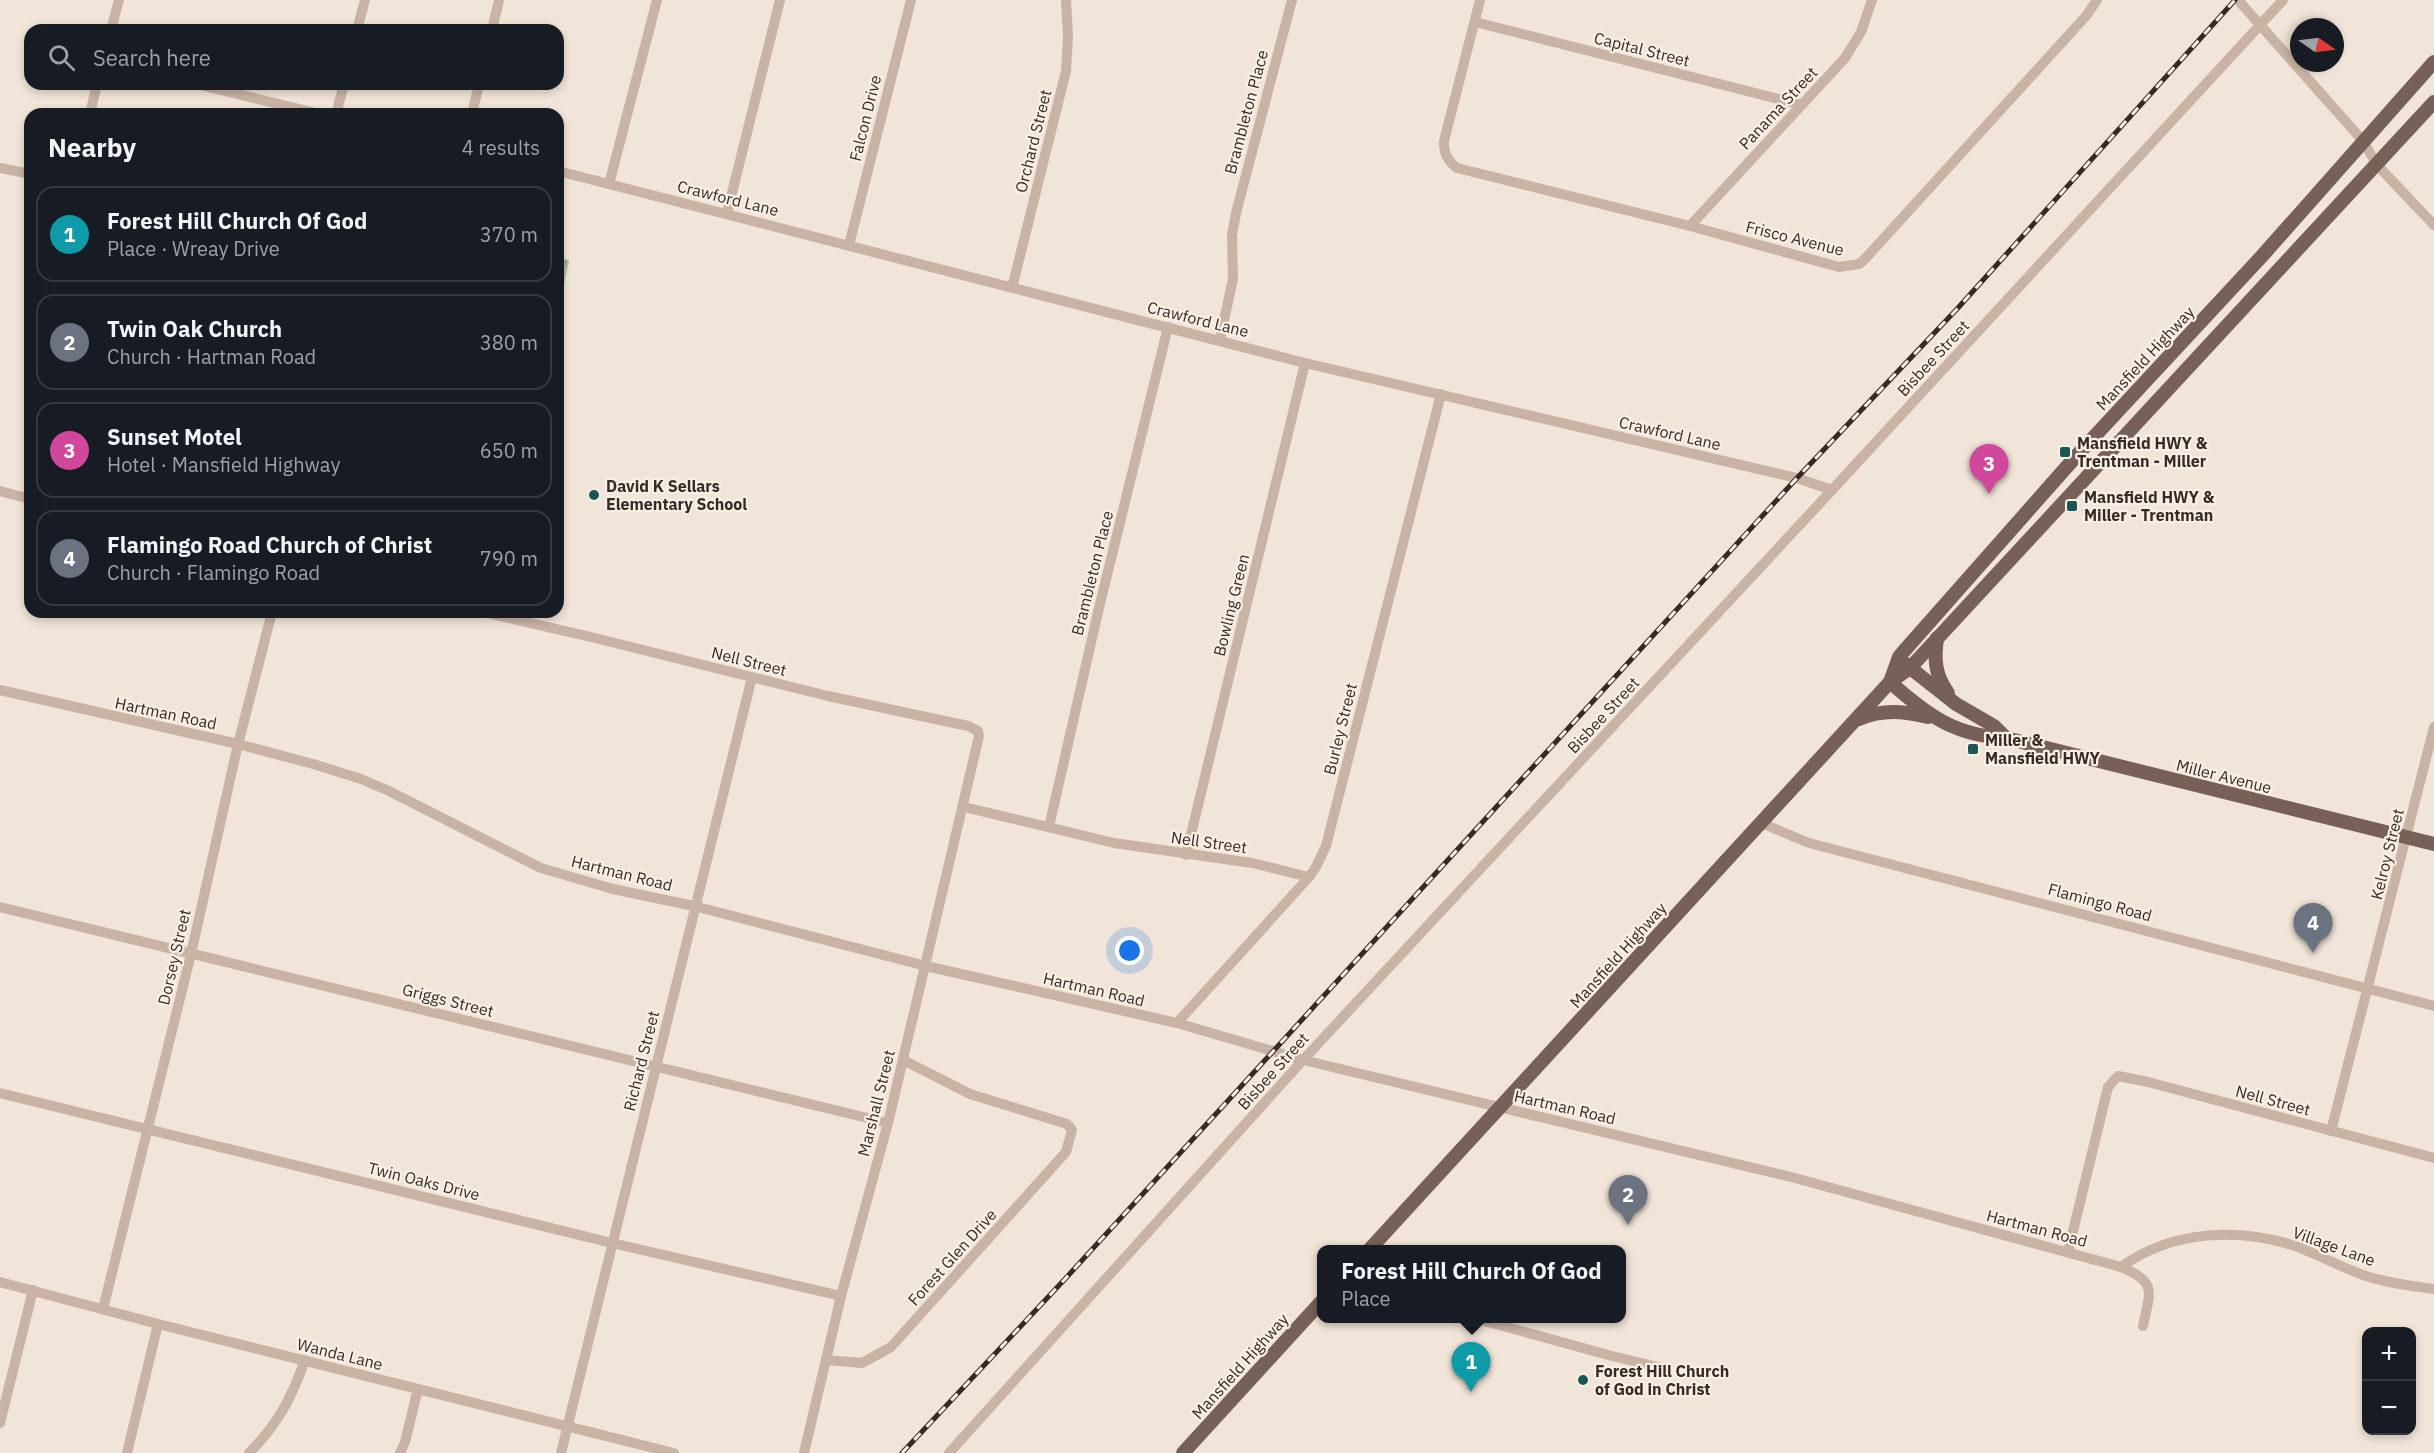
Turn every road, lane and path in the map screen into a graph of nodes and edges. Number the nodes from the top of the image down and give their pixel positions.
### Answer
1 (119, 0) edge
2 (365, 0) edge
3 (500, 0) edge
4 (657, 0) edge
5 (780, 0) edge
6 (910, 0) edge
7 (1066, 0) edge
8 (1292, 0) edge
9 (1480, 0) edge
10 (1872, 0) edge
11 (2097, 0) edge
12 (2238, 0) edge
13 (2283, 0) edge
14 (1475, 22) junction
15 (113, 24) edge
16 (359, 24) edge
17 (494, 24) edge
18 (2259, 26) junction
19 (2434, 62) edge
20 (96, 90) edge
21 (232, 90) edge
22 (342, 90) edge
23 (478, 90) edge
24 (2434, 102) edge
25 (1802, 105) junction
26 (91, 108) edge
27 (298, 108) edge
28 (338, 108) edge
29 (473, 108) edge
30 (2363, 141) junction
31 (2377, 165) junction
32 (0, 168) edge
33 (24, 173) edge
34 (564, 173) edge
35 (609, 184) junction
36 (727, 213) junction
37 (2434, 225) edge
38 (1690, 226) junction
39 (849, 244) junction
40 (1012, 288) junction
41 (1168, 327) junction
42 (1220, 339) junction
43 (1305, 363) junction
44 (1441, 394) junction
45 (2079, 453) junction
46 (2094, 467) junction
47 (1832, 490) junction
48 (0, 491) edge
49 (24, 497) edge
50 (270, 618) edge
51 (508, 618) edge
52 (1937, 638) junction
53 (1899, 657) junction
54 (1910, 668) junction
55 (752, 677) junction
56 (1890, 682) junction
57 (0, 690) edge
58 (1956, 704) junction
59 (1937, 720) junction
60 (1854, 721) junction
61 (2434, 727) edge
62 (2006, 738) junction
63 (238, 744) junction
64 (974, 760) joint
65 (964, 807) junction
66 (1761, 823) junction
67 (1049, 827) junction
68 (2407, 837) junction
69 (2434, 844) edge
70 (1186, 855) junction
71 (1309, 877) junction
72 (694, 906) junction
73 (0, 907) edge
74 (191, 954) junction
75 (926, 966) junction
76 (2369, 989) junction
77 (2434, 1006) edge
78 (1177, 1023) junction
79 (903, 1060) junction
80 (1303, 1060) junction
81 (655, 1065) junction
82 (0, 1093) edge
83 (1501, 1108) junction
84 (888, 1124) junction
85 (147, 1129) junction
86 (2331, 1131) junction
87 (2434, 1158) edge
88 (612, 1243) junction
89 (1374, 1245) edge
90 (2068, 1252) junction
91 (2121, 1267) junction
92 (0, 1282) edge
93 (2434, 1289) edge
94 (33, 1290) junction
95 (841, 1296) junction
96 (1317, 1306) edge
97 (103, 1309) junction
98 (1493, 1323) edge
99 (158, 1324) junction
100 (2143, 1326) dead end
101 (305, 1360) junction
102 (826, 1360) junction
103 (1662, 1368) dead end
104 (418, 1389) junction
105 (0, 1422) edge
106 (567, 1427) junction
107 (129, 1453) edge
108 (249, 1453) edge
109 (400, 1453) edge
110 (561, 1453) edge
111 (674, 1453) edge
112 (804, 1453) edge
113 (949, 1453) edge
114 (1183, 1453) edge

1 - 15 street
2 - 16 street
3 - 17 street
4 - 35 street
5 - 36 street
6 - 39 street, Falcon Drive
7 - 40 street, Orchard Street
8 - 42 street, Brambleton Place
9 - 14 street
10 - 25 street, Panama Street
11 - 38 street, Frisco Avenue
12 - 18 street
13 - 18 street, Bisbee Street
14 - 25 street, Capital Street
14 - 38 street, Frisco Avenue
18 - 30 street
18 - 47 street, Bisbee Street
19 - 30 main road, Mansfield Highway
20 - 26 street
21 - 27 street
22 - 28 street
23 - 29 street
24 - 31 main road, Mansfield Highway
25 - 38 street, Panama Street
30 - 31 street
30 - 45 main road, Mansfield Highway
31 - 37 street
31 - 46 main road, Mansfield Highway
32 - 33 street
34 - 35 street, Crawford Lane
35 - 36 street, Crawford Lane
36 - 39 street, Crawford Lane
39 - 40 street, Crawford Lane
40 - 41 street, Crawford Lane
41 - 42 street, Crawford Lane
41 - 67 street, Brambleton Place
42 - 43 street, Crawford Lane
43 - 44 street, Crawford Lane
43 - 70 street, Bowling Green
44 - 47 street, Crawford Lane
44 - 71 street, Burley Street
45 - 46 main road
45 - 53 main road, Mansfield Highway
46 - 52 main road, Mansfield Highway
47 - 80 street, Bisbee Street
48 - 49 street
50 - 63 street, Dorsey Street
51 - 55 street, Nell Street
52 - 54 main road, Mansfield Highway
52 - 58 main road
53 - 54 main road, Miller Avenue
53 - 56 main road, Mansfield Highway
54 - 56 main road, Mansfield Highway
54 - 58 main road, Miller Avenue
55 - 64 street, Nell Street
55 - 72 street, Richard Street
56 - 59 main road, Miller Avenue
56 - 60 main road, Mansfield Highway
57 - 63 street, Hartman Road
58 - 62 main road, Miller Avenue
59 - 60 main road
59 - 62 main road, Miller Avenue
60 - 66 main road, Mansfield Highway
61 - 68 street, Kelroy Street
62 - 68 main road, Miller Avenue
63 - 72 street, Hartman Road
63 - 74 street, Dorsey Street
64 - 65 street, Marshall Street
65 - 67 street, Nell Street
65 - 75 street, Marshall Street
66 - 76 street, Flamingo Road
66 - 83 main road, Mansfield Highway
67 - 70 street, Nell Street
68 - 69 main road, Miller Avenue
68 - 76 street, Kelroy Street
70 - 71 street, Nell Street
71 - 78 street, Burley Street
72 - 75 street, Hartman Road
72 - 81 street, Richard Street
73 - 74 street, Griggs Street
74 - 81 street, Griggs Street
74 - 85 street, Dorsey Street
75 - 78 street, Hartman Road
75 - 79 street, Marshall Street
76 - 77 street, Flamingo Road
76 - 86 street, Kelroy Street
78 - 80 street, Hartman Road
79 - 84 street, Marshall Street
79 - 102 street, Forest Glen Drive
80 - 83 street, Hartman Road
80 - 113 street, Bisbee Street
81 - 84 street, Griggs Street
81 - 88 street, Richard Street
82 - 85 street, Twin Oaks Drive
83 - 89 main road, Mansfield Highway
83 - 90 street, Hartman Road
84 - 95 street, Marshall Street
85 - 88 street, Twin Oaks Drive
85 - 97 street, Dorsey Street
86 - 87 street, Nell Street
86 - 90 street, Nell Street
88 - 95 street, Twin Oaks Drive
88 - 106 street, Richard Street
90 - 91 street, Hartman Road
91 - 93 street, Village Lane
91 - 100 street, Hartman Road
92 - 94 street, Wanda Lane
94 - 97 street, Wanda Lane
94 - 105 street
95 - 102 street, Marshall Street
96 - 114 main road, Mansfield Highway
97 - 99 street, Wanda Lane
98 - 103 street
99 - 101 street, Wanda Lane
99 - 107 street
101 - 104 street, Wanda Lane
101 - 108 street
102 - 112 street, Marshall Street
104 - 106 street, Wanda Lane
104 - 109 street
106 - 110 street, Richard Street
106 - 111 street, Wanda Lane

